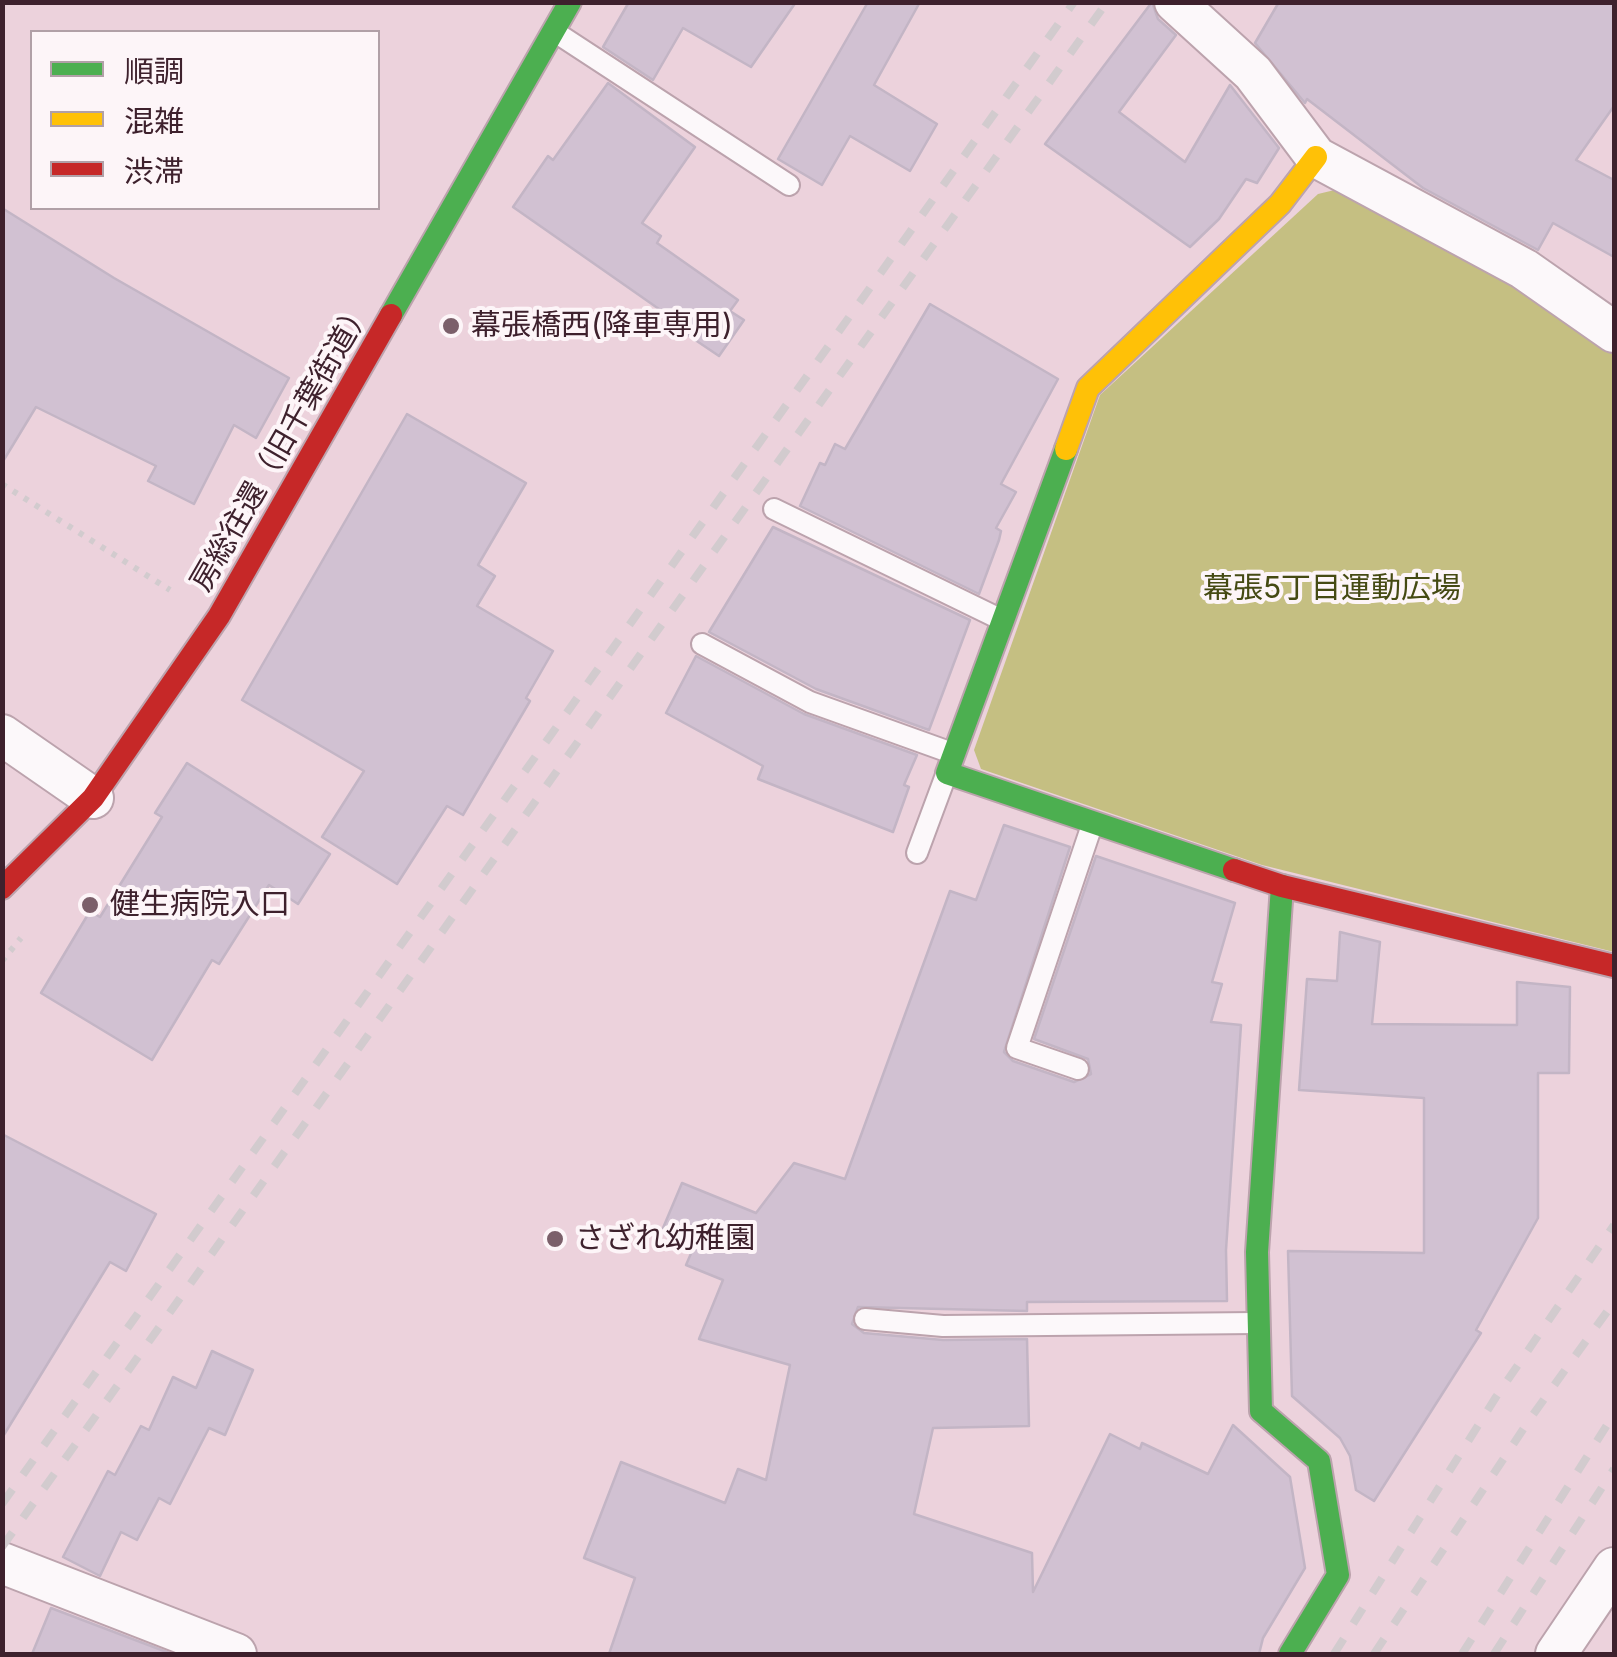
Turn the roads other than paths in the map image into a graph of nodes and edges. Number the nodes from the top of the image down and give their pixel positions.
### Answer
1 (570, 2) edge
2 (1176, 2) edge
3 (554, 31) junction
4 (1316, 157) junction
5 (789, 185) dead end
6 (1614, 332) edge
7 (774, 509) dead end
8 (1003, 620) junction
9 (702, 644) dead end
10 (2, 736) edge
11 (951, 763) junction
12 (92, 798) junction
13 (1093, 822) junction
14 (916, 853) dead end
15 (1282, 886) junction
16 (2, 888) edge
17 (1614, 966) edge
18 (1078, 1069) dead end
19 (865, 1319) dead end
20 (1258, 1323) junction
21 (2, 1564) edge
22 (1614, 1568) edge
23 (236, 1654) edge
24 (1290, 1654) edge
25 (1556, 1654) edge

1 - 3 street, 房総往還（旧千葉街道）
2 - 4 street
3 - 5 lane
3 - 12 street, 房総往還（旧千葉街道）
4 - 6 street
4 - 8 street
7 - 8 lane
8 - 11 street
9 - 11 lane
10 - 12 street
11 - 13 street
11 - 14 lane
12 - 16 street, 房総往還（旧千葉街道）
13 - 15 street
13 - 18 lane
15 - 17 street
15 - 20 street
19 - 20 lane
20 - 24 street
21 - 23 street
22 - 25 street

